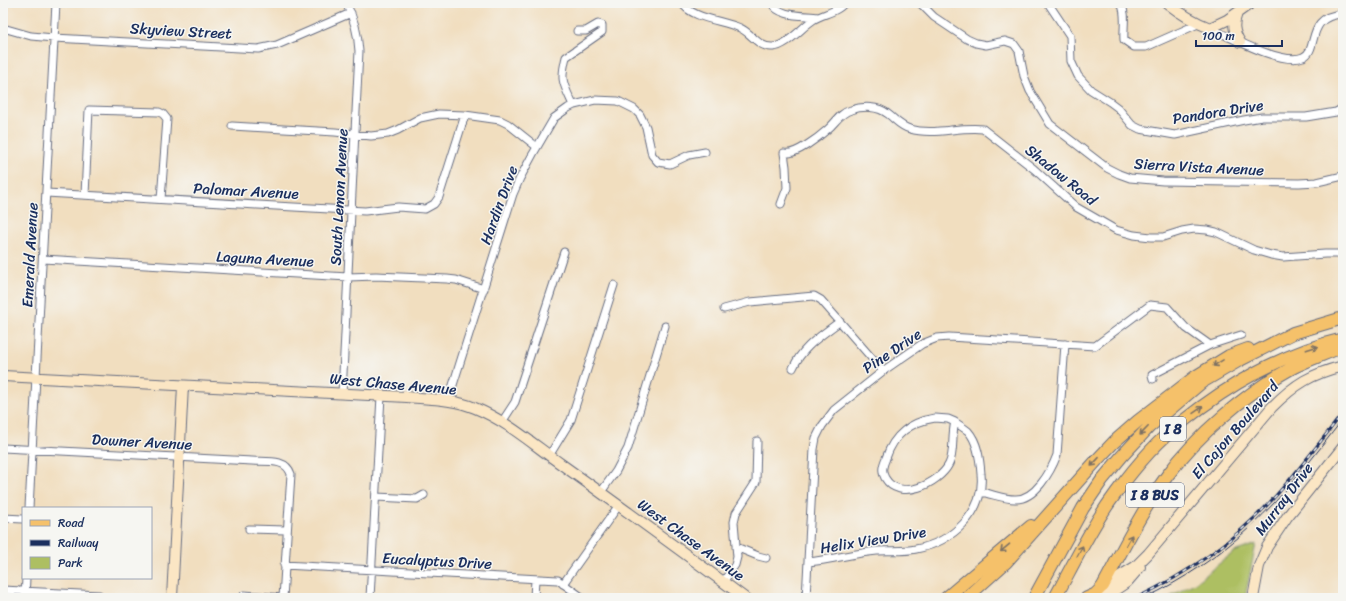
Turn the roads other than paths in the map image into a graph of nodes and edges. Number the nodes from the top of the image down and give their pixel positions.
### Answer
1 (56, 3) edge
2 (346, 3) edge
3 (682, 3) edge
4 (772, 3) edge
5 (844, 3) edge
6 (920, 3) edge
7 (1048, 3) edge
8 (1121, 3) edge
9 (1167, 3) edge
10 (1251, 3) edge
11 (351, 13) junction
12 (1237, 13) junction
13 (1343, 14) edge
14 (818, 17) junction
15 (1198, 24) junction
16 (3, 28) edge
17 (1210, 28) junction
18 (577, 31) dead end
19 (54, 38) junction
20 (1240, 42) junction
21 (573, 105) junction
22 (1343, 108) edge
23 (465, 115) junction
24 (232, 126) dead end
25 (356, 134) junction
26 (537, 147) junction
27 (705, 152) dead end
28 (1343, 176) edge
29 (46, 194) junction
30 (85, 195) junction
31 (161, 200) junction
32 (781, 204) dead end
33 (352, 210) junction
34 (564, 252) dead end
35 (1343, 254) edge
36 (42, 259) junction
37 (348, 277) junction
38 (614, 285) dead end
39 (484, 289) junction
40 (724, 309) dead end
41 (1343, 318) edge
42 (839, 322) junction
43 (665, 326) dead end
44 (1293, 333) junction
45 (1241, 335) dead end
46 (1343, 339) edge
47 (1065, 344) junction
48 (1210, 345) junction
49 (1343, 346) edge
50 (1343, 366) edge
51 (793, 368) dead end
52 (883, 371) junction
53 (3, 376) edge
54 (36, 378) junction
55 (1153, 379) dead end
56 (183, 386) junction
57 (342, 394) junction
58 (381, 396) junction
59 (448, 401) junction
60 (502, 422) junction
61 (955, 422) junction
62 (757, 441) dead end
63 (1343, 447) edge
64 (3, 448) edge
65 (32, 450) junction
66 (549, 456) junction
67 (178, 457) junction
68 (601, 492) junction
69 (981, 492) junction
70 (424, 495) dead end
71 (376, 497) junction
72 (619, 505) junction
73 (1056, 505) junction
74 (30, 507) edge
75 (3, 518) edge
76 (22, 519) edge
77 (249, 529) dead end
78 (286, 530) junction
79 (736, 547) junction
80 (766, 558) dead end
81 (808, 562) junction
82 (284, 566) junction
83 (372, 570) junction
84 (26, 579) edge
85 (535, 579) junction
86 (723, 582) junction
87 (564, 584) junction
88 (3, 590) edge
89 (1103, 592) edge
90 (25, 594) edge
91 (244, 595) dead end
92 (100, 597) edge
93 (1034, 597) edge
94 (172, 598) edge
95 (283, 598) edge
96 (370, 598) edge
97 (534, 598) edge
98 (583, 598) edge
99 (745, 598) edge
100 (806, 598) edge
101 (946, 598) edge
102 (966, 598) edge
103 (1055, 598) edge
104 (1086, 598) edge
105 (1253, 598) edge

1 - 19 street, Emerald Avenue
2 - 11 street, South Lemon Avenue
3 - 14 street
4 - 14 street
5 - 14 street
6 - 28 street, Sierra Vista Avenue
7 - 22 street, Pandora Drive
8 - 15 street
9 - 15 main road
10 - 12 main road
11 - 19 street, Skyview Street
11 - 25 street, South Lemon Avenue
12 - 17 main road
12 - 20 main road
13 - 20 street
15 - 17 main road
16 - 19 street, Skyview Street
17 - 20 street
18 - 21 street
19 - 29 street, Emerald Avenue
21 - 26 street, Hardin Drive
21 - 27 street, Hardin Drive
23 - 25 street
23 - 26 street
23 - 33 street, Palomar Avenue
24 - 25 street
25 - 33 street, South Lemon Avenue
26 - 39 street, Hardin Drive
29 - 30 street, Palomar Avenue
29 - 36 street, Emerald Avenue
30 - 31 street, Palomar Avenue
30 - 31 street
31 - 33 street, Palomar Avenue
32 - 35 street, Shadow Road
33 - 37 street, South Lemon Avenue
34 - 60 street
36 - 37 street, Laguna Avenue
36 - 54 street, Emerald Avenue
37 - 39 street, Laguna Avenue
37 - 57 street, South Lemon Avenue
38 - 66 street
39 - 59 street, Hardin Drive
40 - 42 street
41 - 44 highway, I 8
42 - 51 street
42 - 52 street
43 - 68 street
44 -> 73 highway
44 -> 93 highway, I 8
45 - 48 street
103 -> 46 highway, I 8
47 - 48 street, Pine Drive
47 - 52 street, Pine Drive
47 - 69 street
48 - 55 street
89 -> 49 highway, I 8 BUS
50 - 89 main road, El Cajon Boulevard
52 - 81 street, Pine Drive
53 - 54 main road, West Chase Avenue
54 - 56 main road, West Chase Avenue
54 - 65 street, Emerald Avenue
56 - 57 main road, West Chase Avenue
56 - 67 main road
57 - 58 main road, West Chase Avenue
58 - 59 main road, West Chase Avenue
58 - 71 street
59 - 60 main road, West Chase Avenue
60 - 66 main road, West Chase Avenue
61 - 61 street, Helix View Drive
61 - 69 street, Helix View Drive
62 - 79 street
63 - 105 main road, Murray Drive
64 - 65 street, Downer Avenue
65 - 67 street, Downer Avenue
65 - 74 street, Emerald Avenue
66 - 68 main road, West Chase Avenue
67 - 78 street, Downer Avenue
67 - 94 main road
68 - 72 main road, West Chase Avenue
69 - 81 street, Helix View Drive
70 - 71 street
71 - 83 street
72 - 86 main road, West Chase Avenue
72 - 87 street
73 -> 101 highway
73 - 102 highway
75 - 76 street
77 - 78 street
78 - 82 street
79 - 80 street
79 - 86 street
81 - 100 street, Pine Drive
82 - 83 street, Eucalyptus Drive
82 - 95 street
83 - 85 street, Eucalyptus Drive
83 - 96 street
84 - 90 street
85 - 87 street, Eucalyptus Drive
85 - 97 street
86 - 99 main road, West Chase Avenue
87 - 98 street, Eucalyptus Drive
88 - 90 street
89 - 104 main road, El Cajon Boulevard / I 8 BUS
90 - 92 street
91 - 95 street

